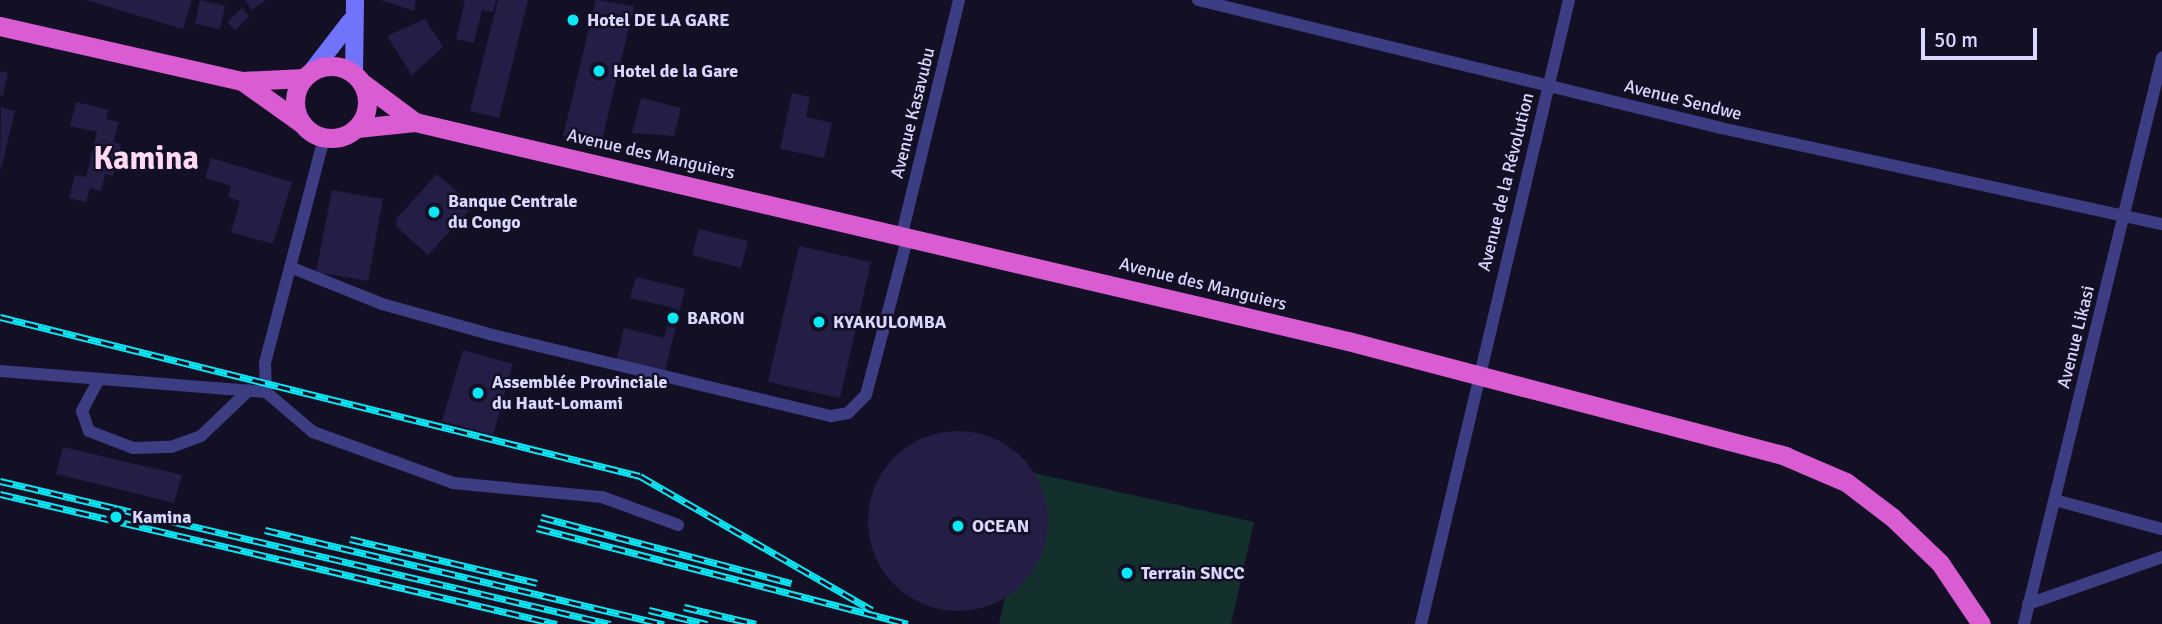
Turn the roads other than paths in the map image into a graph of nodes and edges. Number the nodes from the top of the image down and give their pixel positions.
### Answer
1 (355, 0) edge
2 (959, 0) edge
3 (1198, 0) edge
4 (1569, 0) edge
5 (350, 22) junction
6 (0, 26) edge
7 (2162, 58) edge
8 (308, 74) junction
9 (358, 78) junction
10 (242, 81) junction
11 (1549, 84) junction
12 (415, 122) junction
13 (301, 123) junction
14 (357, 128) junction
15 (324, 138) junction
16 (2123, 216) junction
17 (2162, 225) edge
18 (905, 235) junction
19 (290, 267) junction
20 (0, 371) edge
21 (1475, 373) junction
22 (99, 379) junction
23 (249, 390) junction
24 (266, 392) junction
25 (2055, 500) junction
26 (678, 525) dead end
27 (2162, 529) edge
28 (2162, 557) edge
29 (2028, 604) junction
30 (1421, 624) edge
31 (1981, 624) edge
32 (2024, 624) edge

1 - 5 main road
2 - 18 street, Avenue Kasavubu
3 - 11 street, Avenue Sendwe
4 - 11 street, Avenue de la Révolution
5 - 8 main road
5 - 9 main road
6 - 10 highway
7 - 16 street, Avenue Likasi
8 - 9 highway
8 - 10 highway
8 - 13 highway
9 - 12 highway, Avenue des Manguiers
9 - 14 highway
10 - 13 highway
11 - 16 street, Avenue Sendwe
11 - 21 street, Avenue de la Révolution
12 - 14 highway
12 - 18 highway, Avenue des Manguiers
13 - 15 highway
14 - 15 highway
15 - 19 street
16 - 17 street, Avenue Sendwe
16 - 25 street, Avenue Likasi
18 - 19 street, Avenue Kasavubu
18 - 21 highway, Avenue des Manguiers
19 - 24 street
20 - 22 street
21 - 30 street, Avenue de la Révolution
21 - 31 highway, Avenue des Manguiers
22 - 23 street
22 - 23 street
23 - 24 street
24 - 26 street
25 - 27 street
25 - 29 street, Avenue Likasi
28 - 29 street
29 - 32 street, Avenue Likasi

